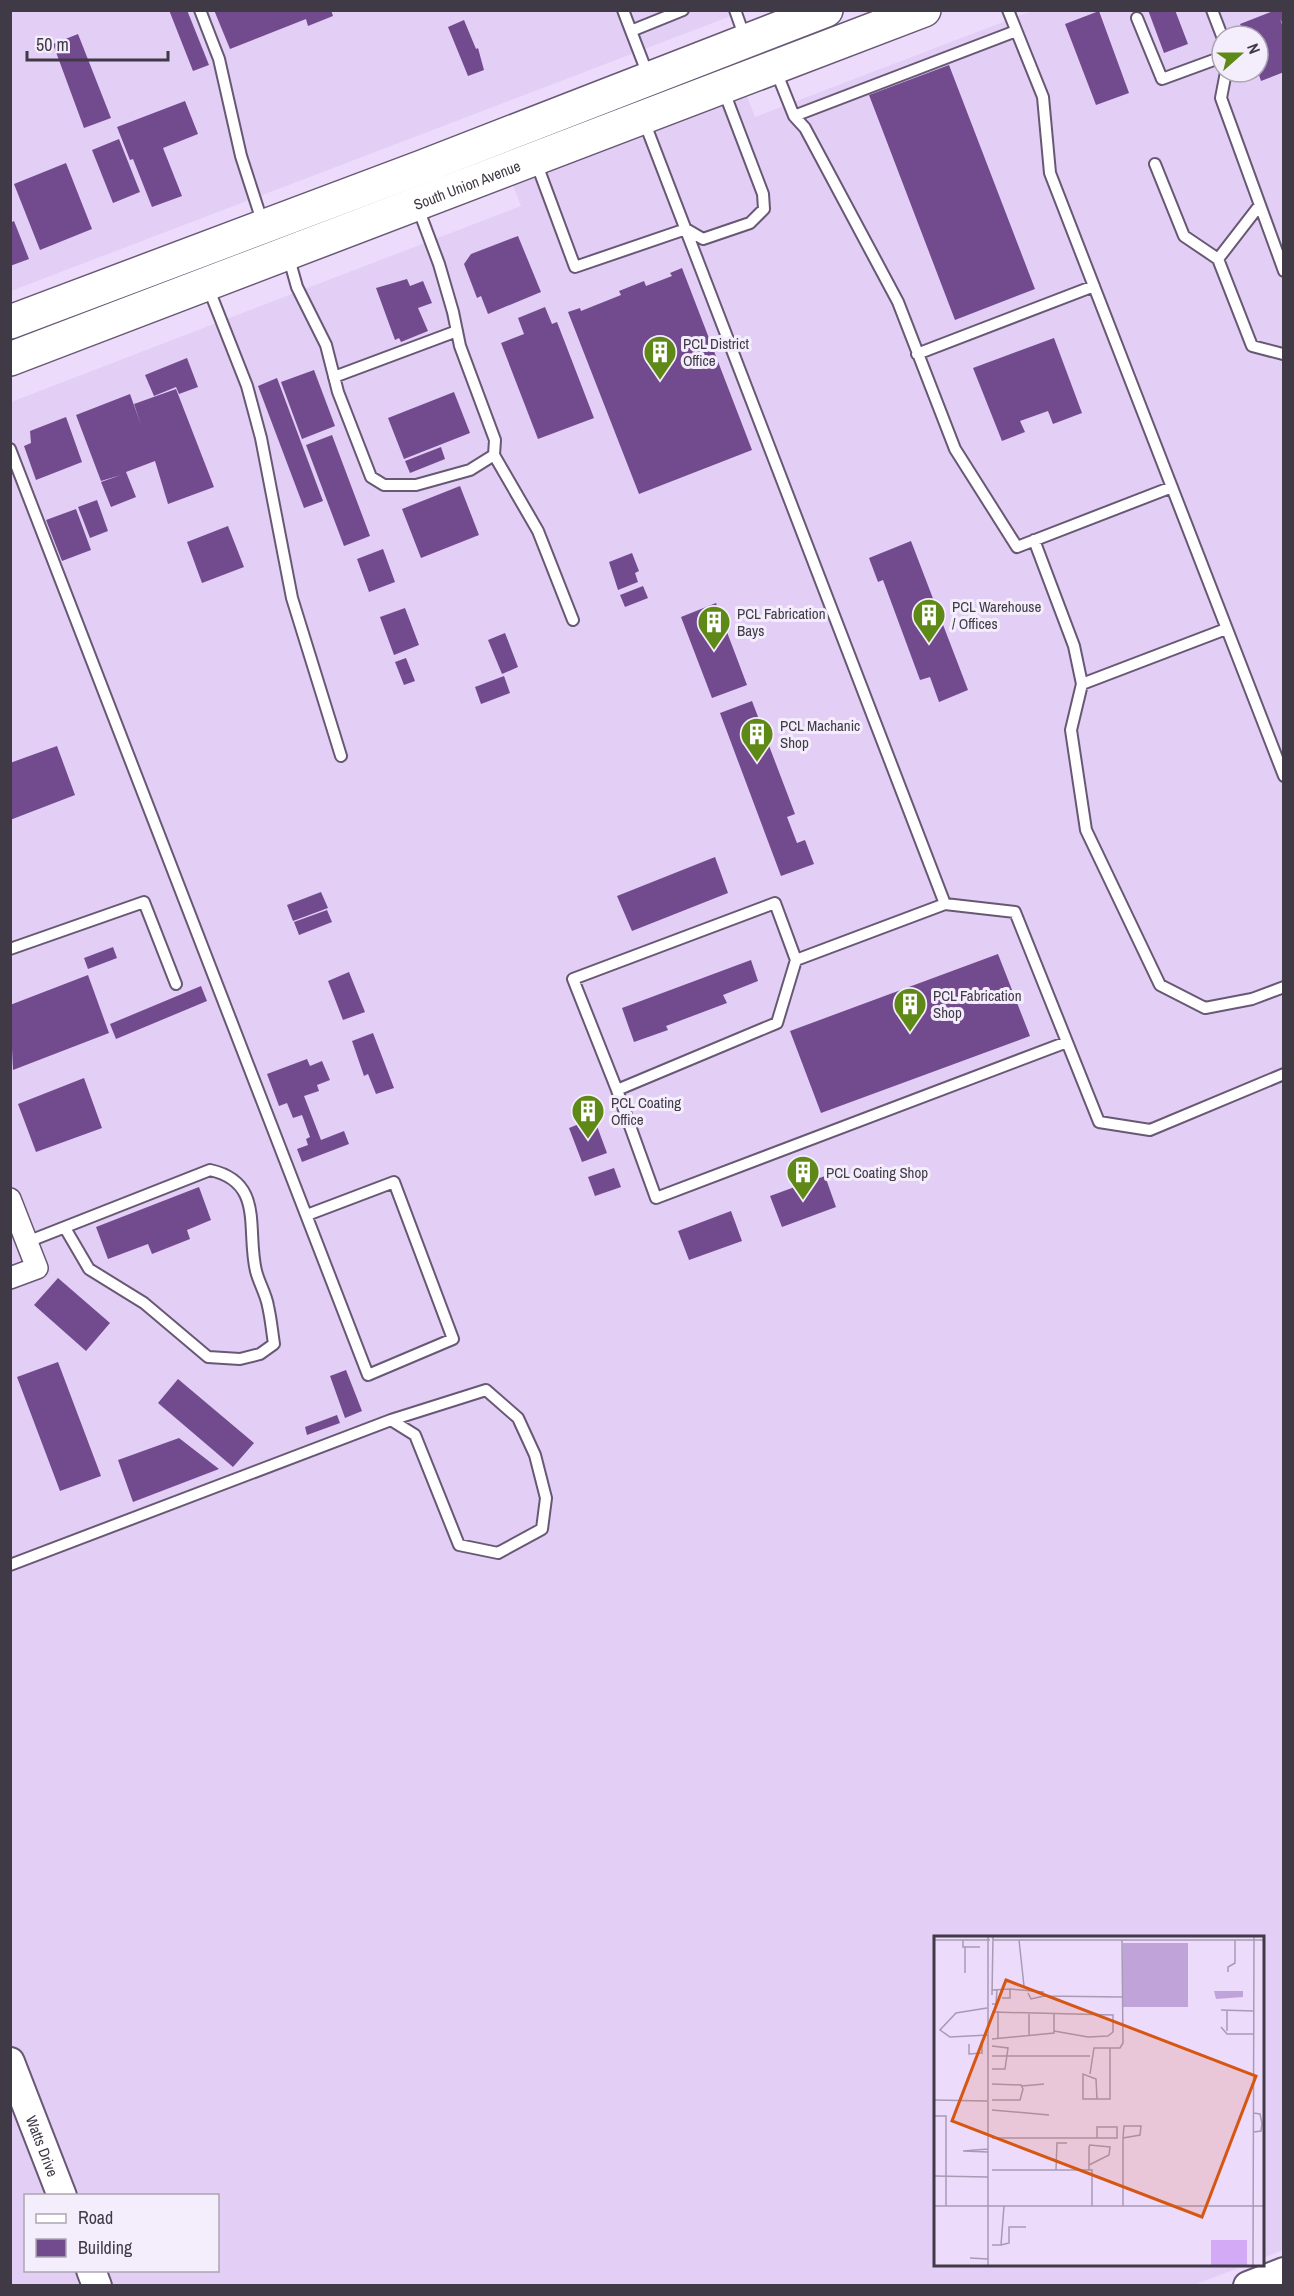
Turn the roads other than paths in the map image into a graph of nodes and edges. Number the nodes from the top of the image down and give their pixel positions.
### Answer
1 (200, 10) edge
2 (623, 10) edge
3 (684, 10) edge
4 (735, 10) edge
5 (884, 10) edge
6 (924, 10) edge
7 (1008, 10) edge
8 (806, 14) edge
9 (1137, 18) dead end
10 (1016, 30) junction
11 (631, 31) junction
12 (746, 41) junction
13 (844, 41) junction
14 (1210, 61) edge
15 (775, 68) junction
16 (649, 78) junction
17 (1224, 84) edge
18 (722, 87) junction
19 (583, 104) junction
20 (794, 116) junction
21 (643, 118) junction
22 (535, 159) junction
23 (1155, 164) dead end
24 (422, 167) junction
25 (471, 184) junction
26 (416, 204) junction
27 (1258, 206) junction
28 (264, 227) junction
29 (686, 229) junction
30 (288, 253) junction
31 (1218, 259) junction
32 (1284, 271) edge
33 (207, 284) junction
34 (1094, 286) junction
35 (10, 322) edge
36 (97, 326) junction
37 (457, 331) junction
38 (917, 354) junction
39 (1283, 354) edge
40 (10, 359) edge
41 (334, 377) junction
42 (10, 449) edge
43 (494, 455) junction
44 (1172, 487) junction
45 (1034, 540) junction
46 (573, 620) dead end
47 (1226, 629) junction
48 (1082, 684) junction
49 (341, 756) dead end
50 (1284, 776) edge
51 (945, 904) junction
52 (10, 950) edge
53 (796, 960) junction
54 (176, 984) dead end
55 (1284, 987) edge
56 (1067, 1042) junction
57 (1284, 1074) edge
58 (618, 1090) junction
59 (10, 1199) edge
60 (307, 1215) junction
61 (65, 1228) junction
62 (27, 1242) junction
63 (10, 1278) edge
64 (391, 1420) junction
65 (10, 1565) edge
66 (10, 2062) edge
67 (61, 2194) edge
68 (91, 2272) edge
69 (1284, 2272) edge
70 (97, 2286) edge
71 (1248, 2286) edge

1 - 28 lane
2 - 11 lane
3 - 11 lane
4 - 12 lane
5 - 13 main road
6 - 13 main road, South Union Avenue
7 - 10 lane
8 - 12 main road
8 - 21 main road
9 - 14 lane
10 - 20 lane
10 - 34 lane
11 - 16 lane
12 - 16 main road
13 - 15 main road, South Union Avenue
15 - 18 main road, South Union Avenue
15 - 20 lane
16 - 19 main road
17 - 27 lane
18 - 21 main road, South Union Avenue
18 - 29 lane
19 - 24 main road
19 - 25 main road
20 - 38 lane
21 - 22 main road, South Union Avenue
21 - 29 lane
22 - 25 main road, South Union Avenue
22 - 29 lane
23 - 31 lane
24 - 28 main road
24 - 30 main road
25 - 26 main road, South Union Avenue
26 - 30 main road, South Union Avenue
26 - 37 lane
27 - 31 lane
27 - 32 lane
28 - 35 main road
28 - 36 main road
29 - 51 lane
30 - 33 main road, South Union Avenue
30 - 41 lane
31 - 39 lane
33 - 36 main road, South Union Avenue
33 - 49 lane
34 - 38 lane
34 - 44 lane
36 - 40 main road, South Union Avenue
37 - 41 lane
37 - 43 lane
38 - 45 lane
41 - 43 lane
42 - 60 lane
43 - 46 lane
44 - 45 lane
44 - 47 lane
45 - 48 lane
47 - 48 lane
47 - 50 lane
48 - 55 lane
51 - 53 lane
51 - 56 lane
52 - 54 lane
53 - 58 lane
53 - 58 lane
56 - 57 lane
56 - 58 lane
59 - 62 street
60 - 60 lane
61 - 61 lane
61 - 62 lane
62 - 63 street
64 - 64 lane
64 - 65 lane
66 - 67 street, Watts Drive
68 - 70 street
69 - 71 street

